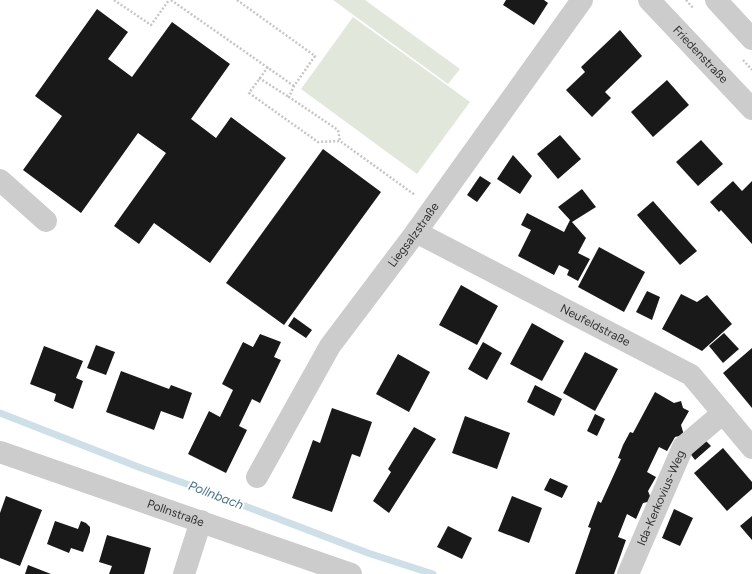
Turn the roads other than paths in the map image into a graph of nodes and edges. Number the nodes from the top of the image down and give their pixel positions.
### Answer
1 (582, 0) edge
2 (648, 0) edge
3 (716, 0) edge
4 (752, 39) edge
5 (752, 109) edge
6 (0, 180) edge
7 (46, 221) dead end
8 (416, 232) junction
9 (723, 413) junction
10 (752, 448) edge
11 (0, 452) edge
12 (257, 477) dead end
13 (201, 521) junction
14 (184, 574) edge
15 (351, 574) edge
16 (628, 574) edge

1 - 8 street, Liegsalzstraße
2 - 5 street, Friedenstraße
3 - 4 street
6 - 7 street
8 - 9 street, Neufeldstraße
8 - 12 street, Liegsalzstraße
9 - 10 street, Neufeldstraße
9 - 16 street, Ida-Kerkovius-Weg
11 - 13 street, Pollnstraße
13 - 14 street
13 - 15 street, Pollnstraße

